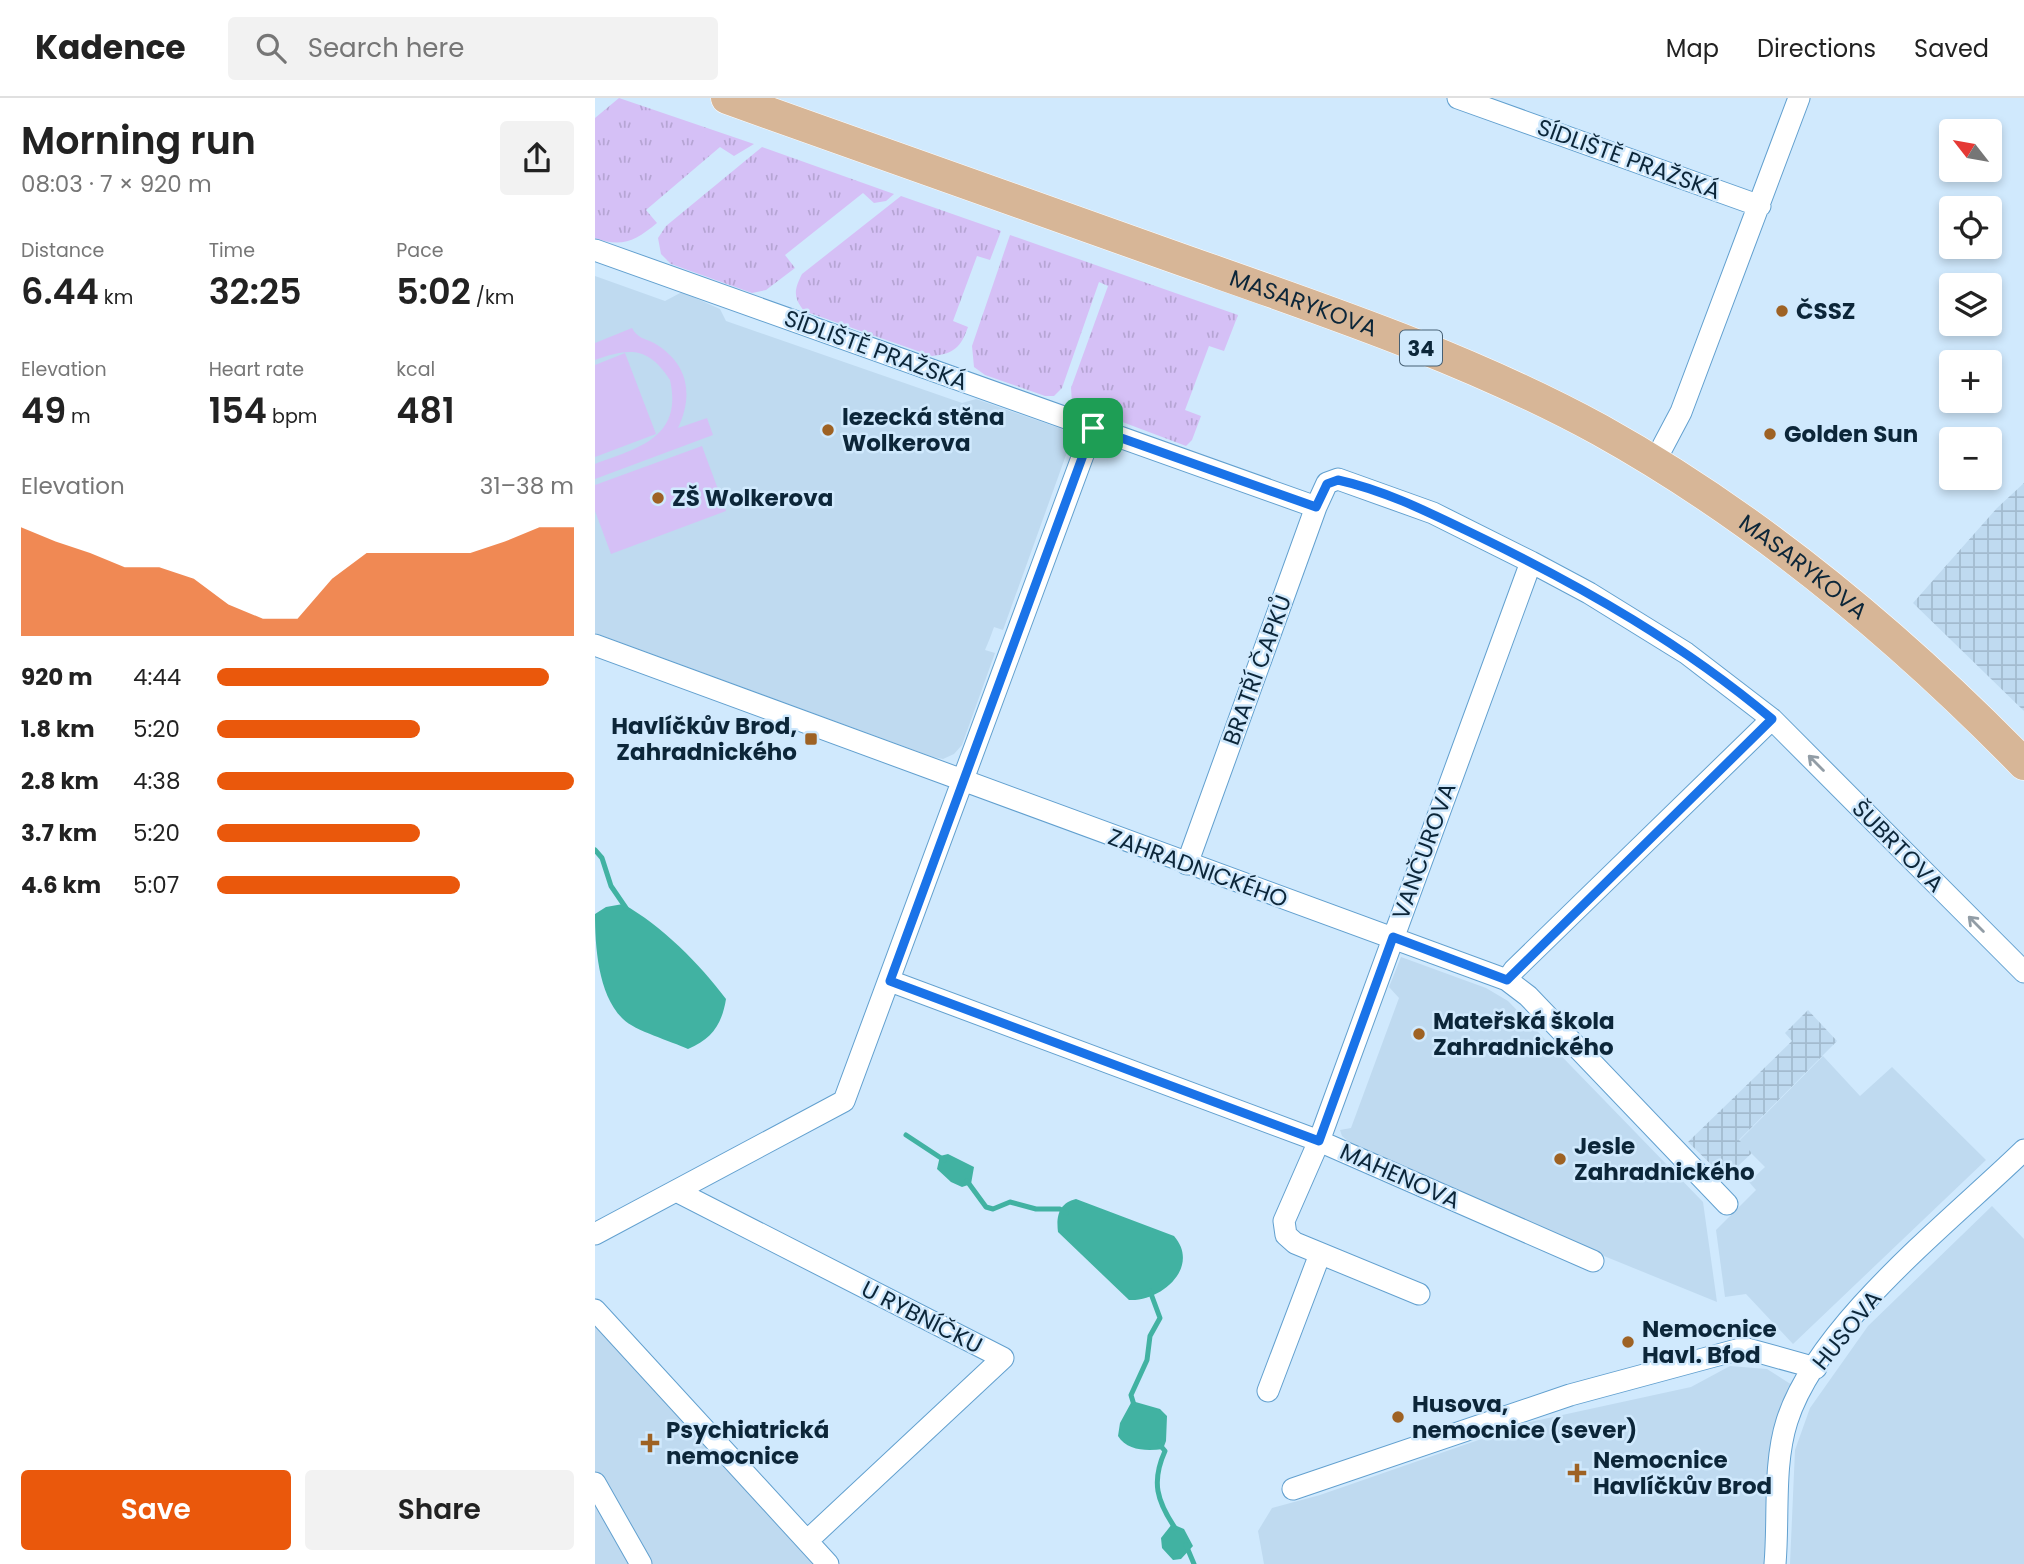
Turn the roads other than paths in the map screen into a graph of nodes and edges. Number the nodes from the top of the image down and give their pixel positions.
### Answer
1 (726, 98) edge
2 (1458, 98) edge
3 (1799, 98) edge
4 (1760, 206) junction
5 (595, 250) edge
6 (1093, 428) junction
7 (1654, 463) junction
8 (1316, 507) junction
9 (1531, 562) junction
10 (595, 645) edge
11 (1772, 719) junction
12 (2024, 764) edge
13 (964, 782) junction
14 (1187, 864) junction
15 (1393, 937) junction
16 (2024, 972) edge
17 (1507, 980) junction
18 (890, 981) junction
19 (1319, 1141) junction
20 (2024, 1150) edge
21 (678, 1192) junction
22 (1727, 1204) dead end
23 (595, 1234) edge
24 (1320, 1254) junction
25 (1593, 1261) dead end
26 (1419, 1294) dead end
27 (595, 1310) edge
28 (1816, 1368) junction
29 (1268, 1391) dead end
30 (1293, 1489) dead end
31 (597, 1491) edge
32 (807, 1541) junction
33 (641, 1564) edge
34 (828, 1564) edge
35 (1775, 1564) edge

1 - 7 main road, MASARYKOVA / 34
2 - 4 street, SÍDLIŠTĚ PRAŽSKÁ
3 - 4 street
4 - 7 street
5 - 6 street, SÍDLIŠTĚ PRAŽSKÁ
6 - 8 street, SÍDLIŠTĚ PRAŽSKÁ
6 - 13 street
7 - 12 main road, MASARYKOVA / 34
8 - 9 street, BRATŘÍ ČAPKŮ
8 - 14 street, BRATŘÍ ČAPKŮ
9 - 11 street
9 - 15 street, VANČUROVA
10 - 13 street, ZAHRADNICKÉHO
16 -> 11 street, ŠUBRTOVA
11 - 17 street
13 - 14 street, ZAHRADNICKÉHO
13 - 18 street
14 - 15 street, ZAHRADNICKÉHO
15 - 17 street, ZAHRADNICKÉHO
15 - 19 street, VANČUROVA
17 - 22 street, ZAHRADNICKÉHO
18 - 19 street, MAHENOVA
18 - 21 street
19 - 24 street, VANČUROVA
19 - 25 street, MAHENOVA
20 - 28 street, HUSOVA
21 - 23 street
21 - 32 street, U RYBNÍČKU
24 - 26 street
24 - 29 street
27 - 32 street
28 - 30 street
28 - 35 street, HUSOVA
31 - 33 street
32 - 34 street

